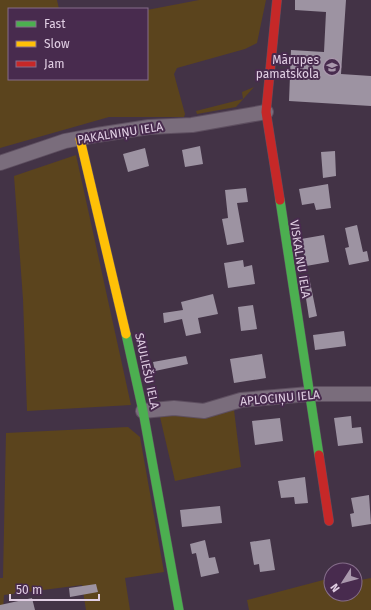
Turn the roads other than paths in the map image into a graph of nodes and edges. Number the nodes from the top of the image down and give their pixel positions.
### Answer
1 (277, 0) edge
2 (266, 112) junction
3 (80, 139) junction
4 (0, 163) edge
5 (309, 394) junction
6 (371, 394) edge
7 (143, 411) junction
8 (329, 521) dead end
9 (180, 610) edge

1 - 2 street, VISKALNU IELA
2 - 3 street, PAKALNIŅU IELA
2 - 5 street, VISKALNU IELA
3 - 4 street, PAKALNIŅU IELA
3 - 7 street, SAULIEŠU IELA
5 - 6 street, APLOCIŅU IELA
5 - 7 street, APLOCIŅU IELA
5 - 8 street, VISKALNU IELA
7 - 9 street, SAULIEŠU IELA

